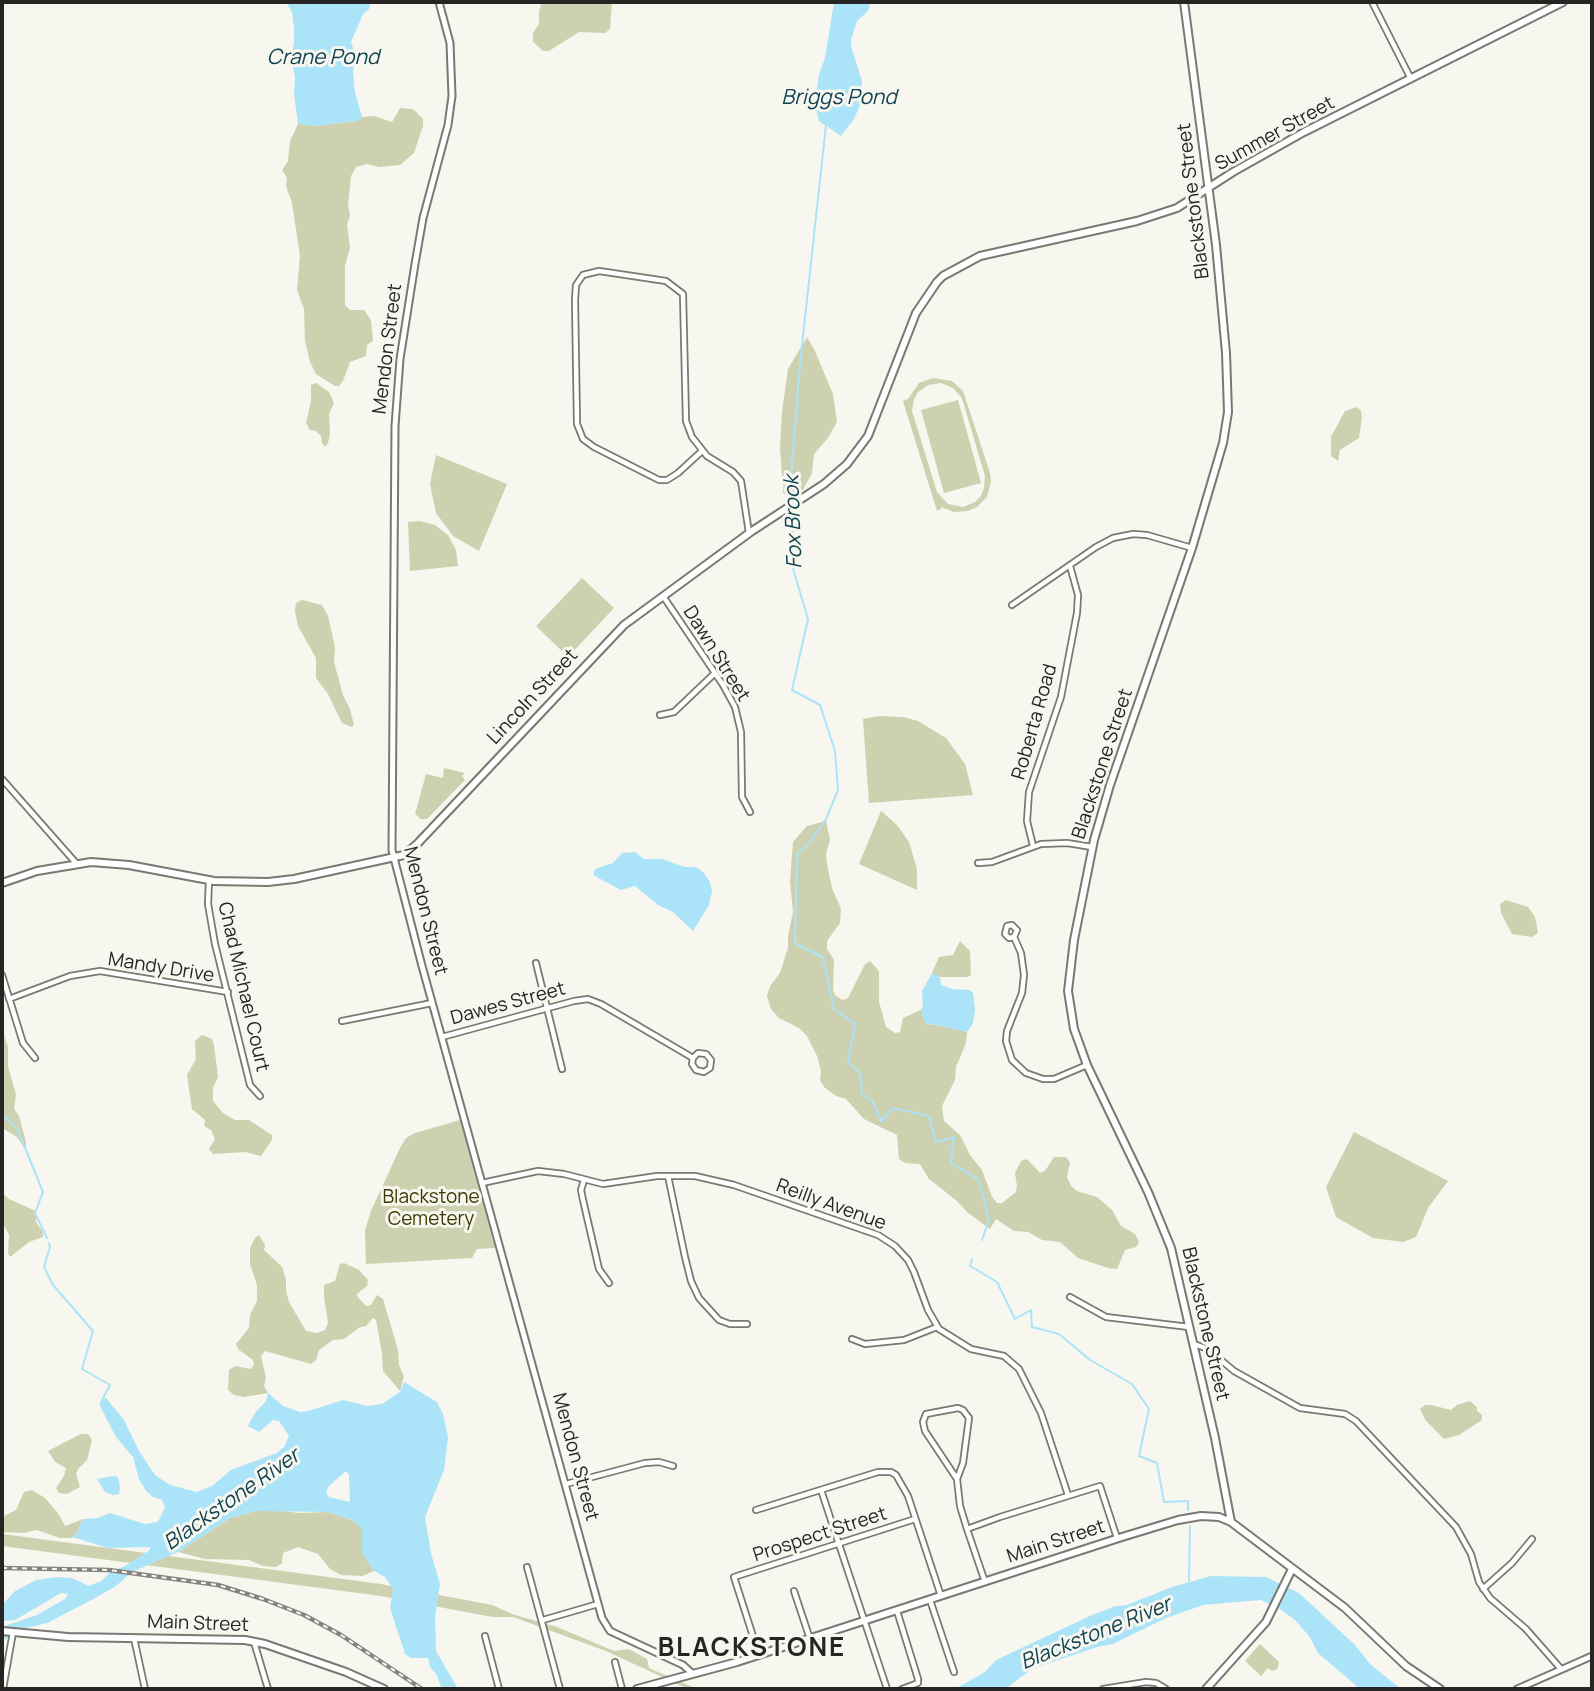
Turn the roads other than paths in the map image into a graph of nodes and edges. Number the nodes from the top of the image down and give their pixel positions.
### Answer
1 (439, 2) edge
2 (1184, 2) edge
3 (1372, 2) edge
4 (1563, 2) edge
5 (1411, 79) junction
6 (1210, 188) junction
7 (951, 272) joint
8 (702, 451) junction
9 (749, 533) junction
10 (1192, 548) junction
11 (1070, 566) junction
12 (663, 596) junction
13 (1012, 605) dead end
14 (715, 673) junction
15 (660, 715) dead end
16 (2, 779) edge
17 (750, 812) dead end
18 (1033, 846) junction
19 (1092, 847) junction
20 (394, 858) junction
21 (76, 863) junction
22 (978, 863) dead end
23 (209, 880) junction
24 (2, 883) edge
25 (1014, 937) dead end
26 (536, 963) dead end
27 (2, 975) edge
28 (228, 992) junction
29 (9, 999) junction
30 (432, 1003) junction
31 (547, 1008) junction
32 (342, 1021) dead end
33 (442, 1037) junction
34 (35, 1058) dead end
35 (693, 1058) junction
36 (1087, 1065) junction
37 (562, 1069) dead end
38 (260, 1096) dead end
39 (668, 1176) junction
40 (584, 1180) junction
41 (482, 1183) junction
42 (609, 1283) dead end
43 (1070, 1297) dead end
44 (747, 1324) dead end
45 (937, 1327) junction
46 (1190, 1327) junction
47 (852, 1339) dead end
48 (1194, 1344) junction
49 (673, 1465) dead end
50 (957, 1479) junction
51 (566, 1484) junction
52 (821, 1490) junction
53 (1068, 1495) junction
54 (756, 1510) dead end
55 (915, 1519) junction
56 (1231, 1522) junction
57 (967, 1528) junction
58 (1117, 1539) junction
59 (1532, 1539) dead end
60 (839, 1544) junction
61 (527, 1567) dead end
62 (1292, 1569) junction
63 (985, 1582) junction
64 (1483, 1589) junction
65 (794, 1591) dead end
66 (941, 1596) junction
67 (930, 1600) junction
68 (598, 1604) junction
69 (897, 1611) junction
70 (542, 1620) junction
71 (863, 1622) junction
72 (2, 1631) edge
73 (12, 1635) junction
74 (485, 1636) dead end
75 (134, 1638) junction
76 (810, 1639) junction
77 (254, 1641) junction
78 (759, 1655) junction
79 (1592, 1656) edge
80 (615, 1662) dead end
81 (1561, 1669) junction
82 (954, 1672) dead end
83 (693, 1674) junction
84 (4, 1689) edge
85 (145, 1689) edge
86 (268, 1689) edge
87 (384, 1689) edge
88 (499, 1689) edge
89 (560, 1689) edge
90 (622, 1689) edge
91 (637, 1689) edge
92 (887, 1689) edge
93 (902, 1689) edge
94 (1103, 1689) edge
95 (1166, 1689) edge
96 (1206, 1689) edge
97 (1440, 1689) edge
98 (1517, 1689) edge

1 - 20 street, Mendon Street
2 - 6 main road, Blackstone Street
3 - 5 street
4 - 5 main road, Summer Street
5 - 6 main road, Summer Street
6 - 7 main road, Summer Street
6 - 10 main road, Blackstone Street
7 - 9 main road, Lincoln Street
8 - 8 street
8 - 9 street
9 - 12 main road, Lincoln Street
10 - 11 street
10 - 19 main road, Blackstone Street
11 - 13 street
11 - 18 street, Roberta Road
12 - 14 street, Dawn Street
12 - 20 main road, Lincoln Street
14 - 15 street
14 - 17 street, Dawn Street
16 - 21 street
18 - 19 street
18 - 22 street
19 - 36 main road, Blackstone Street
20 - 23 main road, Lincoln Street
20 - 30 street, Mendon Street
21 - 23 main road, Lincoln Street
21 - 24 main road, Lincoln Street
23 - 28 street, Chad Michael Court
25 - 36 street
26 - 31 street
27 - 29 street
28 - 29 street, Mandy Drive
28 - 38 street, Chad Michael Court
29 - 34 street
30 - 32 street
30 - 33 street, Mendon Street
31 - 33 street, Dawes Street
31 - 35 street, Dawes Street
31 - 37 street
33 - 41 street, Mendon Street
35 - 35 street, Dawes Street
36 - 46 main road, Blackstone Street
39 - 40 street, Reilly Avenue
39 - 44 street
39 - 45 street, Reilly Avenue
40 - 41 street, Reilly Avenue
40 - 42 street
41 - 51 street, Mendon Street
43 - 46 street
45 - 47 street
45 - 53 street
46 - 48 main road, Blackstone Street
48 - 56 main road, Blackstone Street
48 - 64 street
49 - 51 street
50 - 50 street
50 - 57 street
51 - 68 street, Mendon Street
52 - 54 street
52 - 55 street
52 - 60 street
53 - 57 street
53 - 58 street
55 - 60 street, Prospect Street
55 - 66 street
56 - 58 main road, Main Street
56 - 62 main road, Main Street
57 - 63 street
58 - 63 main road, Main Street
59 - 64 street
60 - 71 street
60 - 78 street, Prospect Street
61 - 70 street
62 - 96 main road
62 - 97 main road, Main Street
63 - 66 main road, Main Street
64 - 81 street
65 - 76 street
66 - 67 main road, Main Street
67 - 69 main road, Main Street
67 - 82 street
68 - 70 street
68 - 83 street, Mendon Street
69 - 71 main road, Main Street
69 - 93 street
70 - 89 street
71 - 76 main road, Main Street
71 - 92 street
72 - 73 main road, Main Street
73 - 75 main road, Main Street
73 - 84 street
74 - 88 street
75 - 77 main road, Main Street
75 - 85 street
76 - 78 main road, Main Street
77 - 86 street
77 - 87 main road, Main Street
78 - 83 main road, Main Street
79 - 81 street
80 - 90 street
81 - 98 street
83 - 91 main road, Main Street
94 - 95 street

